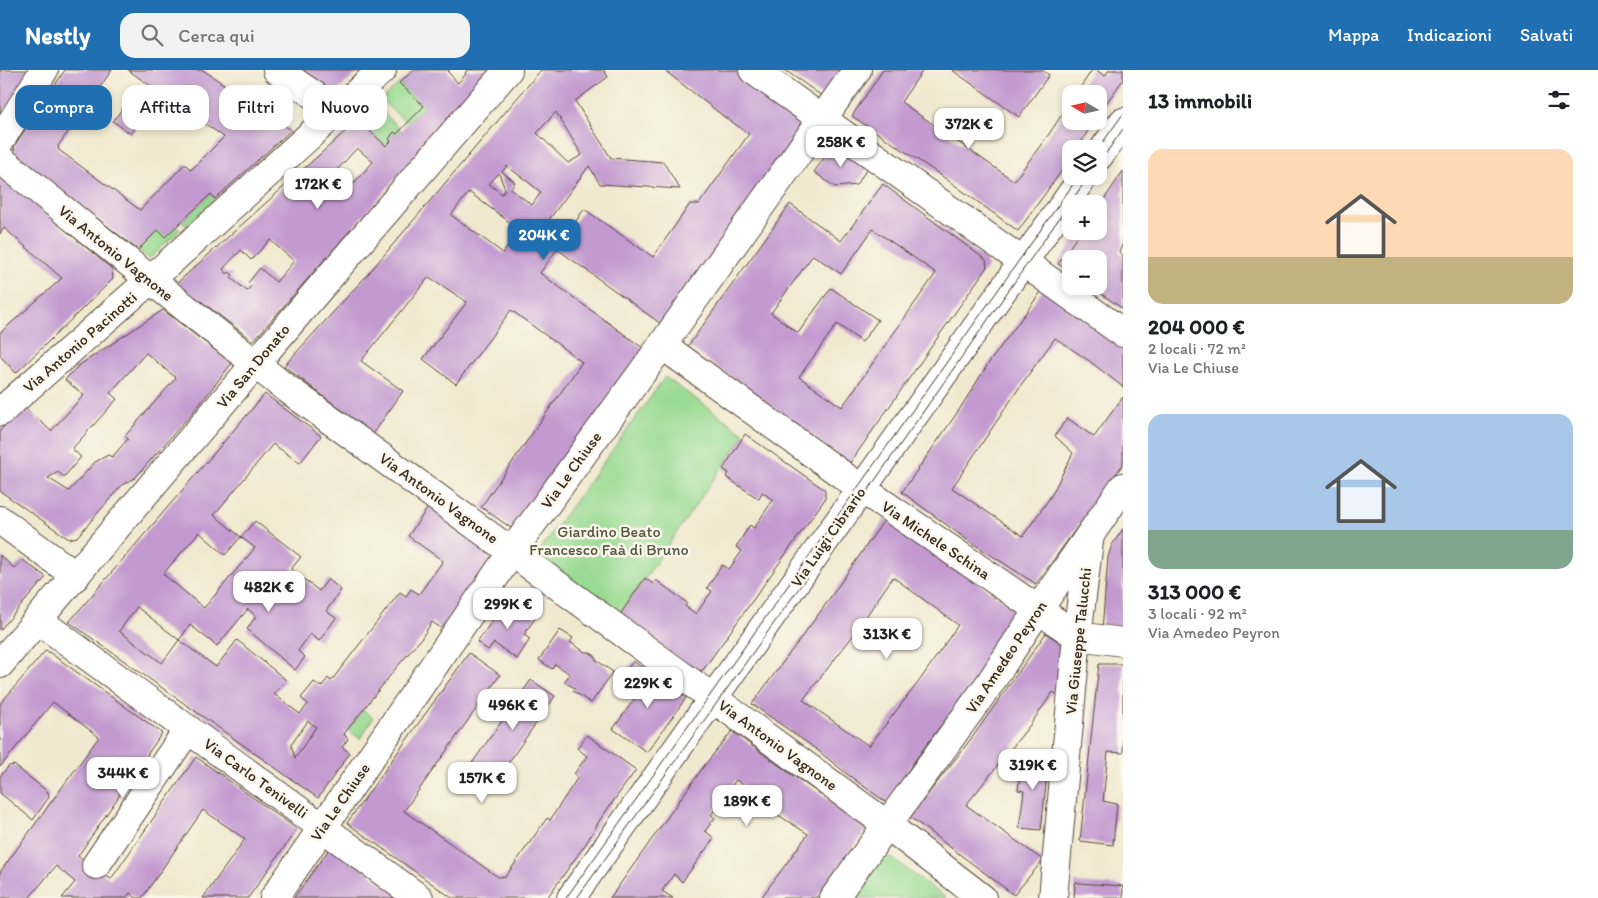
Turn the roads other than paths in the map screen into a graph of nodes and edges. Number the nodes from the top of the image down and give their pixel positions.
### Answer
1 (44, 70) edge
2 (277, 70) edge
3 (382, 70) edge
4 (508, 70) edge
5 (753, 70) edge
6 (857, 70) edge
7 (365, 85) edge
8 (303, 88) edge
9 (822, 119) junction
10 (1123, 122) edge
11 (314, 130) edge
12 (0, 141) edge
13 (1107, 145) edge
14 (0, 159) edge
15 (1078, 185) edge
16 (1023, 261) junction
17 (150, 280) junction
18 (1123, 333) edge
19 (662, 345) junction
20 (256, 364) junction
21 (0, 412) edge
22 (1123, 487) edge
23 (862, 489) junction
24 (0, 520) edge
25 (1090, 534) junction
26 (512, 551) junction
27 (76, 576) junction
28 (1038, 610) junction
29 (38, 620) junction
30 (1077, 636) junction
31 (1123, 642) edge
32 (0, 664) edge
33 (713, 698) junction
34 (188, 729) junction
35 (886, 824) junction
36 (323, 826) junction
37 (96, 865) dead end
38 (274, 898) edge
39 (420, 898) edge
40 (571, 898) edge
41 (834, 898) edge
42 (982, 898) edge
43 (1053, 898) edge

1 - 12 street
2 - 8 street
3 - 7 street, Via Antonio Pacinotti
4 - 20 street, Via San Donato
5 - 9 street
6 - 9 street, Via Le Chiuse
9 - 16 street
9 - 19 street, Via Le Chiuse
10 - 13 street
11 - 17 street, Via Antonio Pacinotti
14 - 17 street, Via Antonio Vagnone
15 - 16 street, Via Luigi Cibrario
16 - 18 street
16 - 23 street, Via Luigi Cibrario
17 - 20 street, Via Antonio Vagnone
17 - 21 street, Via Antonio Pacinotti
19 - 23 street, Via Michele Schina
19 - 26 street, Via Le Chiuse
20 - 26 street, Via Antonio Vagnone
20 - 27 street, Via San Donato
22 - 25 street, Via Amedeo Peyron
23 - 28 street, Via Michele Schina
23 - 33 street, Via Luigi Cibrario
24 - 27 street
25 - 28 street, Via Amedeo Peyron
25 - 30 street, Via Giuseppe Talucchi
26 - 33 street, Via Antonio Vagnone
26 - 36 street, Via Le Chiuse
27 - 29 street, Via San Donato
28 - 30 street, Via Michele Schina
28 - 35 street, Via Amedeo Peyron
29 - 32 street, Via San Donato
29 - 34 street, Via Carlo Tenivelli
30 - 31 street, Via Michele Schina
30 - 43 street, Via Giuseppe Talucchi
33 - 35 street, Via Antonio Vagnone
33 - 40 street, Via Luigi Cibrario
34 - 36 street, Via Carlo Tenivelli
34 - 37 street, Via Carlo Tenivelli
35 - 41 street, Via Amedeo Peyron
35 - 42 street, Via Antonio Vagnone
36 - 38 street, Via Le Chiuse
36 - 39 street, Via Carlo Tenivelli

